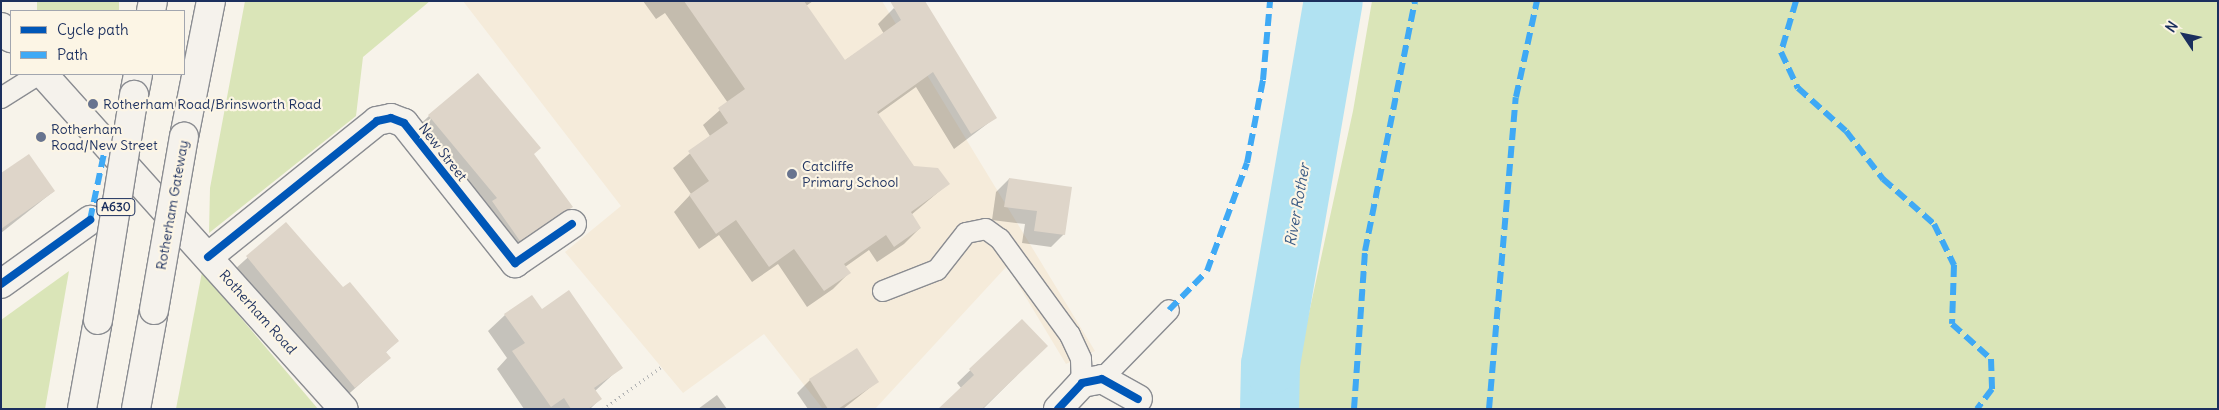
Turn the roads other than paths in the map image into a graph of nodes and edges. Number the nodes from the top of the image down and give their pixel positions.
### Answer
1 (211, 1) edge
2 (1, 27) edge
3 (10, 37) edge
4 (37, 75) edge
5 (44, 75) edge
6 (136, 85) edge
7 (1, 98) edge
8 (90, 220) dead end
9 (572, 224) dead end
10 (208, 257) junction
11 (1, 284) edge
12 (883, 291) dead end
13 (1169, 310) dead end
14 (1092, 381) junction
15 (1138, 399) dead end
16 (82, 409) edge
17 (136, 409) edge
18 (344, 409) edge
19 (1058, 409) edge

1 - 17 main road, Rotherham Gateway, bridge
2 - 3 main road
4 - 7 lane
5 - 10 main road, Rotherham Road
6 - 16 main road, A630, bridge
8 - 11 main road
9 - 10 main road, New Street
10 - 18 main road, Rotherham Road
12 - 14 lane
13 - 14 lane
14 - 15 main road
14 - 19 main road

